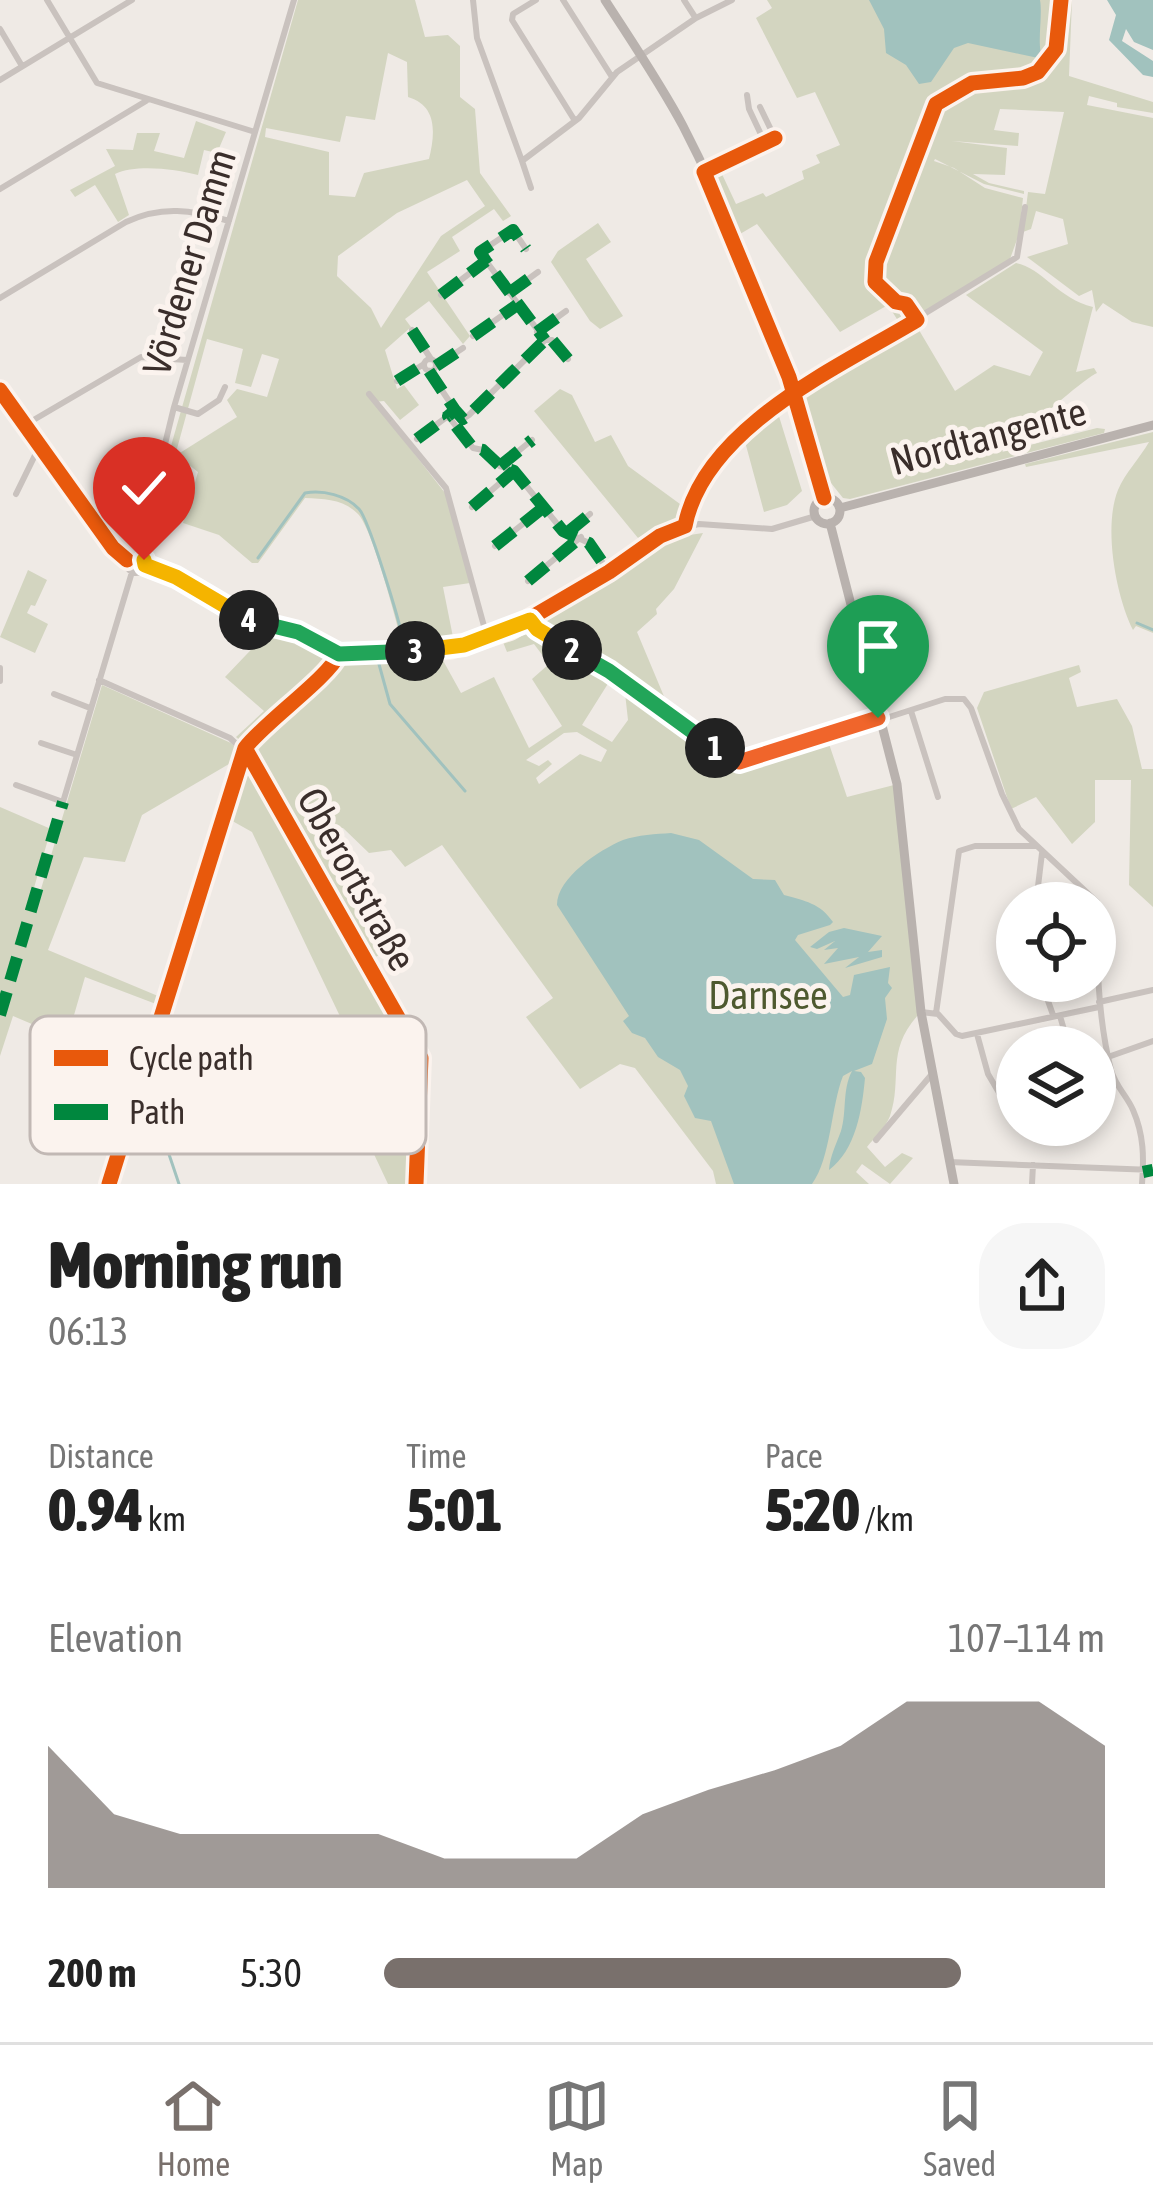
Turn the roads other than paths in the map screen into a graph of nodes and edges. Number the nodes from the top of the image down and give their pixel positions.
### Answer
1 (47, 0) edge
2 (132, 0) edge
3 (294, 0) edge
4 (473, 0) edge
5 (536, 0) edge
6 (563, 0) edge
7 (605, 0) edge
8 (684, 0) edge
9 (732, 0) edge
10 (696, 18) junction
11 (0, 29) edge
12 (70, 38) junction
13 (641, 57) junction
14 (22, 66) junction
15 (613, 77) junction
16 (0, 80) edge
17 (748, 95) dead end
18 (146, 101) junction
19 (760, 107) dead end
20 (575, 121) junction
21 (256, 132) junction
22 (765, 143) junction
23 (522, 161) junction
24 (704, 172) junction
25 (531, 188) dead end
26 (0, 189) edge
27 (1025, 207) dead end
28 (229, 221) junction
29 (526, 249) dead end
30 (486, 261) junction
31 (538, 272) dead end
32 (508, 293) junction
33 (440, 295) dead end
34 (0, 298) edge
35 (517, 305) junction
36 (566, 311) dead end
37 (412, 330) dead end
38 (537, 332) junction
39 (473, 336) dead end
40 (545, 340) junction
41 (463, 348) dead end
42 (568, 359) dead end
43 (188, 360) junction
44 (430, 365) junction
45 (398, 381) dead end
46 (225, 387) dead end
47 (0, 391) edge
48 (794, 393) junction
49 (369, 394) dead end
50 (174, 407) junction
51 (452, 413) junction
52 (460, 422) junction
53 (25, 425) junction
54 (1153, 425) edge
55 (417, 439) dead end
56 (532, 440) dead end
57 (40, 445) junction
58 (500, 466) junction
59 (514, 471) junction
60 (16, 494) dead end
61 (824, 498) junction
62 (472, 507) dead end
63 (544, 507) junction
64 (840, 508) junction
65 (590, 514) dead end
66 (816, 516) junction
67 (830, 523) junction
68 (568, 532) junction
69 (581, 537) junction
70 (495, 546) dead end
71 (138, 555) junction
72 (128, 560) junction
73 (145, 565) junction
74 (131, 572) junction
75 (610, 572) junction
76 (528, 581) dead end
77 (530, 620) junction
78 (488, 637) junction
79 (339, 654) junction
80 (0, 668) edge
81 (99, 680) junction
82 (0, 681) edge
83 (54, 694) dead end
84 (90, 708) junction
85 (911, 711) junction
86 (882, 718) junction
87 (41, 743) dead end
88 (244, 748) junction
89 (76, 755) junction
90 (16, 785) dead end
91 (938, 797) dead end
92 (1038, 849) junction
93 (1037, 882) edge
94 (1153, 990) edge
95 (1051, 1002) edge
96 (1099, 1005) junction
97 (921, 1012) junction
98 (936, 1012) junction
99 (1057, 1015) junction
100 (161, 1016) edge
101 (397, 1016) edge
102 (1061, 1026) edge
103 (1103, 1026) edge
104 (976, 1034) junction
105 (1153, 1041) edge
106 (1116, 1054) edge
107 (932, 1074) junction
108 (1116, 1084) edge
109 (996, 1088) edge
110 (876, 1140) dead end
111 (118, 1154) edge
112 (417, 1154) edge
113 (950, 1162) junction
114 (1033, 1165) junction
115 (1153, 1171) edge
116 (1143, 1172) junction
117 (109, 1184) edge
118 (416, 1184) edge
119 (954, 1184) edge
120 (1032, 1184) edge
121 (1142, 1184) edge

1 - 12 street
2 - 12 street
3 - 21 street, Vördener Damm
4 - 23 street
5 - 20 street
6 - 15 street
7 - 13 street
8 - 10 street
9 - 10 street
10 - 13 street
11 - 14 street
12 - 14 street
12 - 18 street
13 - 15 street
13 - 24 street
14 - 16 street
15 - 20 street
17 - 22 street
18 - 21 street
18 - 26 street
19 - 22 street
20 - 23 street
21 - 28 street, Vördener Damm
22 - 24 street
23 - 25 street
24 - 48 street
27 - 48 street
28 - 34 street
28 - 43 street, Vördener Damm
29 - 30 street
30 - 32 street
30 - 33 street
31 - 32 street
32 - 35 street
35 - 38 street
35 - 39 street
36 - 38 street
37 - 44 street
38 - 40 street
40 - 42 street
40 - 52 street
41 - 44 street
43 - 50 street, Vördener Damm
43 - 53 street
44 - 45 street
44 - 51 street
46 - 50 street, Vördener Damm
47 - 53 street
48 - 61 street
49 - 78 street
50 - 71 street, Vördener Damm
51 - 52 street
51 - 55 street
52 - 58 street
53 - 57 street
54 - 64 street, Nordtangente
56 - 58 street
57 - 60 street
57 - 72 street
58 - 59 street
59 - 62 street
59 - 63 street
61 - 64 street
61 - 66 street
63 - 68 street
63 - 70 street
64 - 67 street
65 - 68 street
66 - 67 street
66 - 75 street
67 - 86 street
68 - 69 street
69 - 75 street
69 - 76 street
71 - 72 street
71 - 73 street
72 - 74 street
73 - 74 street
73 - 79 street
74 - 81 street
75 - 77 street
77 - 78 street
77 - 86 street
78 - 79 street
79 - 88 street
80 - 82 street
81 - 84 street
81 - 88 street
83 - 84 street
84 - 89 street
85 - 86 street
85 - 91 street
85 - 92 street
86 - 97 street
87 - 89 street
88 - 100 street
88 - 101 street, Oberortstraße
89 - 90 street
92 - 93 street
92 - 96 street
92 - 98 street
94 - 96 street
95 - 99 street
96 - 99 street
96 - 103 street
97 - 98 street
97 - 107 street
98 - 104 street
99 - 102 street
99 - 104 street
104 - 109 street
105 - 106 street
107 - 110 street
107 - 113 street
108 - 116 street
111 - 117 street
112 - 118 street, Oberortstraße
113 - 114 street
113 - 119 street
114 - 116 street
114 - 120 street
115 - 116 street
116 - 121 street

